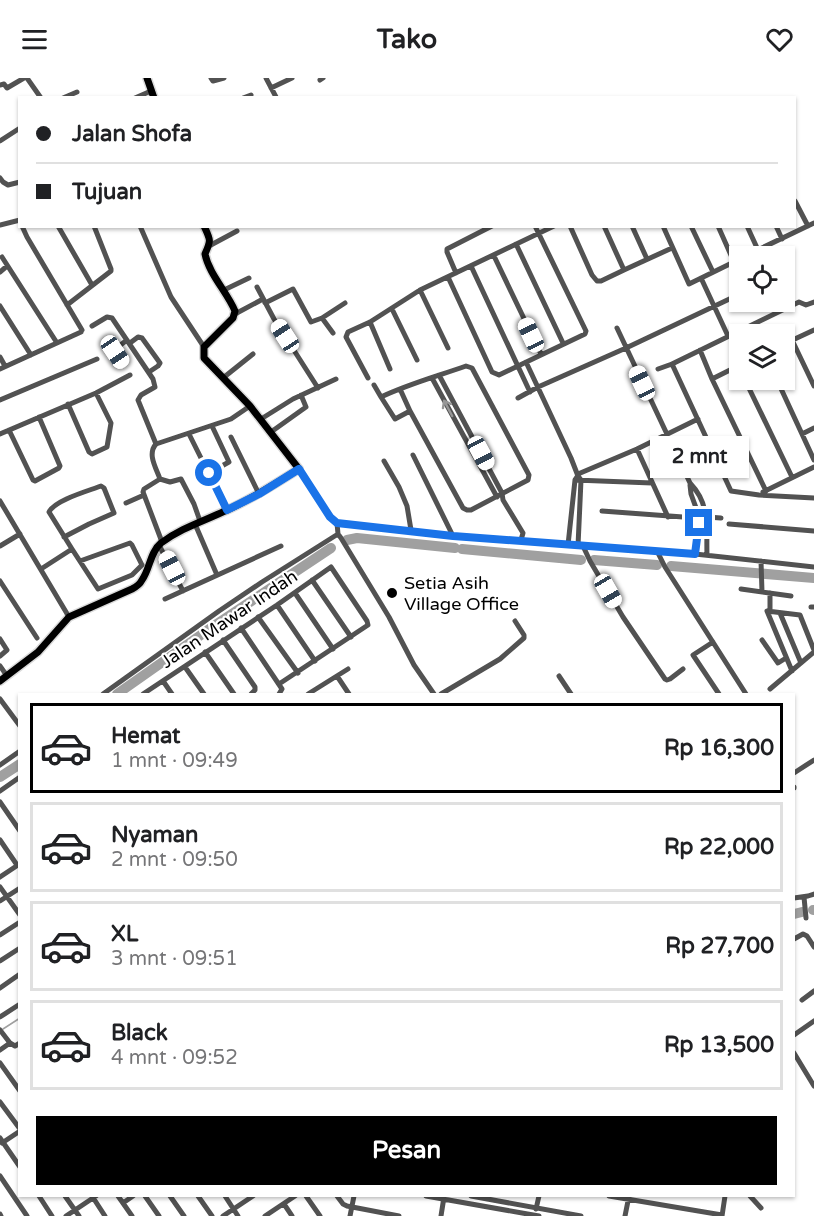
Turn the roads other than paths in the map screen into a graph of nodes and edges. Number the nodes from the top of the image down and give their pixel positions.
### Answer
1 (25, 78) edge
2 (147, 78) edge
3 (211, 78) edge
4 (224, 78) edge
5 (266, 78) edge
6 (292, 78) edge
7 (0, 85) edge
8 (271, 88) junction
9 (77, 92) dead end
10 (153, 94) edge
11 (39, 96) edge
12 (68, 96) edge
13 (275, 96) edge
14 (18, 132) edge
15 (0, 141) edge
16 (0, 178) edge
17 (18, 182) edge
18 (796, 202) edge
19 (18, 220) edge
20 (0, 225) edge
21 (811, 225) edge
22 (23, 228) edge
23 (59, 228) edge
24 (95, 228) edge
25 (141, 228) edge
26 (205, 228) edge
27 (488, 228) edge
28 (536, 228) edge
29 (550, 228) edge
30 (571, 228) edge
31 (605, 228) edge
32 (633, 228) edge
33 (664, 228) edge
34 (692, 228) edge
35 (719, 228) edge
36 (748, 228) edge
37 (777, 228) edge
38 (237, 231) dead end
39 (538, 234) junction
40 (782, 239) junction
41 (516, 244) junction
42 (209, 246) junction
43 (729, 246) edge
44 (756, 246) edge
45 (767, 246) edge
46 (672, 248) junction
47 (494, 256) junction
48 (2, 257) dead end
49 (647, 259) junction
50 (729, 265) edge
51 (7, 266) junction
52 (471, 266) junction
53 (624, 270) junction
54 (0, 272) edge
55 (713, 272) junction
56 (456, 273) junction
57 (448, 276) junction
58 (249, 278) dead end
59 (701, 278) junction
60 (92, 285) junction
61 (257, 287) dead end
62 (224, 290) junction
63 (420, 290) junction
64 (729, 299) edge
65 (264, 301) junction
66 (814, 302) edge
67 (345, 303) dead end
68 (67, 304) junction
69 (714, 305) junction
70 (0, 306) edge
71 (392, 309) junction
72 (235, 314) junction
73 (322, 318) junction
74 (370, 322) junction
75 (755, 324) edge
76 (92, 326) dead end
77 (617, 328) dead end
78 (814, 330) edge
79 (333, 333) dead end
80 (728, 336) joint
81 (795, 339) edge
82 (129, 341) junction
83 (57, 343) junction
84 (563, 343) junction
85 (795, 346) edge
86 (204, 347) junction
87 (448, 348) dead end
88 (626, 348) junction
89 (700, 350) junction
90 (253, 354) dead end
91 (541, 354) junction
92 (31, 355) junction
93 (0, 357) edge
94 (97, 359) dead end
95 (417, 360) dead end
96 (526, 362) junction
97 (672, 364) junction
98 (123, 365) dead end
99 (519, 366) junction
100 (3, 367) edge
101 (390, 369) dead end
102 (658, 369) dead end
103 (729, 371) edge
104 (149, 372) junction
105 (130, 375) dead end
106 (439, 375) junction
107 (223, 378) junction
108 (368, 378) dead end
109 (432, 378) junction
110 (336, 379) dead end
111 (712, 379) junction
112 (374, 385) dead end
113 (814, 386) edge
114 (538, 387) junction
115 (318, 388) junction
116 (400, 389) junction
117 (750, 390) edge
118 (782, 390) edge
119 (530, 392) junction
120 (96, 393) junction
121 (301, 395) junction
122 (381, 397) junction
123 (518, 398) dead end
124 (0, 400) edge
125 (68, 404) junction
126 (250, 406) junction
127 (410, 411) junction
128 (39, 417) junction
129 (261, 419) junction
130 (698, 419) junction
131 (0, 426) edge
132 (212, 426) junction
133 (814, 428) edge
134 (9, 430) junction
135 (271, 432) junction
136 (0, 433) edge
137 (470, 433) junction
138 (189, 434) junction
139 (802, 434) junction
140 (667, 435) junction
141 (464, 436) junction
142 (231, 437) dead end
143 (156, 444) junction
144 (637, 449) junction
145 (412, 455) dead end
146 (814, 460) edge
147 (384, 461) dead end
148 (814, 467) edge
149 (299, 469) junction
150 (209, 473) junction
151 (578, 477) junction
152 (792, 477) junction
153 (160, 479) junction
154 (652, 483) junction
155 (690, 483) junction
156 (766, 491) junction
157 (259, 494) junction
158 (144, 495) junction
159 (759, 495) junction
160 (500, 496) junction
161 (814, 498) edge
162 (0, 501) edge
163 (126, 503) dead end
164 (573, 507) junction
165 (580, 508) junction
166 (227, 510) junction
167 (602, 511) dead end
168 (668, 517) junction
169 (683, 517) dead end
170 (707, 517) junction
171 (721, 518) dead end
172 (198, 523) junction
173 (337, 523) junction
174 (729, 524) dead end
175 (411, 531) junction
176 (814, 531) edge
177 (20, 534) junction
178 (339, 536) junction
179 (453, 536) junction
180 (64, 537) junction
181 (521, 540) junction
182 (161, 543) junction
183 (568, 545) junction
184 (0, 546) edge
185 (281, 546) dead end
186 (581, 546) junction
187 (72, 549) junction
188 (657, 551) junction
189 (695, 554) junction
190 (707, 555) junction
191 (80, 561) junction
192 (761, 561) junction
193 (814, 567) edge
194 (41, 569) junction
195 (217, 575) junction
196 (0, 580) edge
197 (312, 580) junction
198 (741, 589) dead end
199 (183, 591) junction
200 (762, 592) junction
201 (295, 593) junction
202 (770, 593) junction
203 (791, 596) dead end
204 (165, 599) dead end
205 (277, 605) junction
206 (770, 612) junction
207 (780, 613) junction
208 (69, 617) junction
209 (258, 617) junction
210 (515, 621) dead end
211 (241, 628) junction
212 (351, 637) junction
213 (37, 638) dead end
214 (0, 639) edge
215 (223, 640) junction
216 (762, 640) dead end
217 (713, 642) junction
218 (333, 649) junction
219 (814, 651) edge
220 (205, 652) junction
221 (0, 656) edge
222 (786, 658) junction
223 (315, 661) junction
224 (801, 663) junction
225 (0, 666) edge
226 (185, 667) junction
227 (348, 669) dead end
228 (683, 669) dead end
229 (792, 671) junction
230 (298, 673) junction
231 (7, 676) junction
232 (337, 676) junction
233 (559, 676) dead end
234 (0, 681) edge
235 (163, 681) junction
236 (770, 689) dead end
237 (281, 691) edge
238 (105, 693) edge
239 (146, 693) edge
240 (171, 693) edge
241 (203, 693) edge
242 (233, 693) edge
243 (252, 693) edge
244 (310, 693) edge
245 (348, 693) edge
246 (433, 693) edge
247 (443, 693) edge
248 (570, 693) edge
249 (718, 693) edge
250 (745, 693) edge
251 (0, 699) edge
252 (18, 723) edge
253 (18, 752) edge
254 (814, 760) edge
255 (0, 765) edge
256 (795, 772) edge
257 (18, 777) edge
258 (0, 788) edge
259 (0, 802) edge
260 (18, 828) edge
261 (0, 840) edge
262 (18, 864) edge
263 (0, 877) edge
264 (0, 887) edge
265 (18, 889) edge
266 (814, 894) edge
267 (7, 897) junction
268 (804, 897) junction
269 (795, 898) edge
270 (0, 901) edge
271 (18, 912) edge
272 (806, 918) dead end
273 (18, 923) edge
274 (0, 934) edge
275 (795, 939) edge
276 (814, 947) edge
277 (18, 949) edge
278 (0, 961) edge
279 (18, 975) edge
280 (0, 988) edge
281 (814, 991) edge
282 (802, 1000) dead end
283 (18, 1005) edge
284 (0, 1017) edge
285 (814, 1020) edge
286 (0, 1030) edge
287 (795, 1034) edge
288 (14, 1044) edge
289 (0, 1050) edge
290 (795, 1055) edge
291 (0, 1063) edge
292 (814, 1086) edge
293 (18, 1088) edge
294 (0, 1102) edge
295 (18, 1127) edge
296 (18, 1131) edge
297 (1, 1141) edge
298 (18, 1164) edge
299 (0, 1176) edge
300 (40, 1197) edge
301 (66, 1197) edge
302 (92, 1197) edge
303 (94, 1197) edge
304 (119, 1197) edge
305 (132, 1197) edge
306 (146, 1197) edge
307 (171, 1197) edge
308 (199, 1197) edge
309 (226, 1197) edge
310 (251, 1197) edge
311 (294, 1197) edge
312 (307, 1197) edge
313 (338, 1197) edge
314 (354, 1197) edge
315 (444, 1197) edge
316 (477, 1197) edge
317 (539, 1197) edge
318 (628, 1197) edge
319 (725, 1197) edge
320 (751, 1197) edge
321 (123, 1203) junction
322 (284, 1204) junction
323 (352, 1207) junction
324 (536, 1207) junction
325 (761, 1208) dead end
326 (234, 1209) junction
327 (75, 1210) junction
328 (27, 1216) edge
329 (52, 1216) edge
330 (66, 1216) edge
331 (79, 1216) edge
332 (105, 1216) edge
333 (132, 1216) edge
334 (159, 1216) edge
335 (184, 1216) edge
336 (212, 1216) edge
337 (223, 1216) edge
338 (238, 1216) edge
339 (266, 1216) edge
340 (292, 1216) edge
341 (320, 1216) edge
342 (350, 1216) edge
343 (399, 1216) edge
344 (441, 1216) edge
345 (536, 1216) edge
346 (581, 1216) edge
347 (625, 1216) edge
348 (722, 1216) edge

1 - 7 street
1 - 11 street
2 - 10 main road
3 - 4 street
5 - 8 street
6 - 8 street
8 - 13 street
9 - 12 street
14 - 15 street
16 - 17 street
18 - 21 street
19 - 20 street
21 - 40 street
22 - 68 street
23 - 60 street
24 - 60 street
25 - 86 street
26 - 42 main road
27 - 56 street
28 - 39 street
29 - 39 street
30 - 53 street
31 - 53 street
32 - 49 street
33 - 46 street
34 - 55 street
35 - 43 street
36 - 44 street
37 - 40 street
38 - 42 street
39 - 41 street
39 - 84 street
40 - 45 street
41 - 47 street
41 - 84 street
42 - 62 main road
46 - 49 street
46 - 59 street
47 - 52 street
47 - 91 street
48 - 51 street
49 - 53 street
50 - 55 street
51 - 54 street
51 - 83 street
52 - 56 street
52 - 99 street
55 - 59 street
56 - 57 street
57 - 63 street
57 - 99 street
58 - 62 street
59 - 69 street
60 - 68 street
61 - 65 street
62 - 72 main road
63 - 71 street
63 - 87 street
64 - 69 street
65 - 72 street
65 - 73 street
65 - 115 street
66 - 75 street
67 - 73 street
68 - 83 street
69 - 80 street
69 - 88 street
70 - 92 street
71 - 74 street
71 - 95 street
72 - 86 main road
73 - 79 street
74 - 101 street
74 - 108 street
76 - 82 street
77 - 88 street
78 - 81 street
80 - 89 street
82 - 98 street
82 - 104 street
82 - 104 street
83 - 92 street
84 - 91 street
85 - 113 street
86 - 107 main road
88 - 114 street
88 - 140 street
89 - 97 street
89 - 111 street
90 - 107 street
91 - 96 street
92 - 100 street
93 - 100 street
94 - 124 street
96 - 99 street
96 - 114 street
97 - 102 street
97 - 130 street
99 - 119 street
103 - 111 street
104 - 143 street
105 - 120 street
106 - 109 street
106 - 137 street
106 - 160 street
107 - 126 main road
109 - 116 street
141 -> 109 street
110 - 115 street
111 - 156 street
112 - 122 street
114 - 119 street
114 - 151 street
115 - 121 street
116 - 122 street
116 - 127 street
117 - 152 street
118 - 139 street
119 - 123 street
120 - 125 street
120 - 125 street
121 - 129 street
121 - 135 street
122 - 127 street
125 - 128 street
126 - 129 main road
126 - 132 street
127 - 160 street
128 - 134 street
128 - 134 street
129 - 135 main road
130 - 140 street
130 - 159 street
131 - 136 street
132 - 138 street
132 - 150 street
133 - 139 street
134 - 136 street
135 - 149 main road
137 - 141 street
137 - 160 street
138 - 143 street
138 - 150 street
139 - 146 street
140 - 144 street
140 - 155 street
141 - 160 street
142 - 157 street
143 - 153 street
144 - 151 street
144 - 154 street
145 - 179 street
147 - 175 street
148 - 152 street
149 - 157 main road
149 - 173 street
150 - 166 street
151 - 154 street
151 - 164 street
151 - 165 street
152 - 156 street
153 - 158 street
153 - 172 street
154 - 168 street
155 - 170 street
155 - 189 street
156 - 159 street
157 - 166 main road
158 - 163 street
158 - 182 street
159 - 161 street
160 - 181 street
162 - 177 street
164 - 165 street
164 - 183 street
165 - 186 street
166 - 172 main road
167 - 168 street
168 - 169 street
170 - 171 street
170 - 190 street
172 - 182 main road
172 - 195 street
173 - 175 street
173 - 178 street
174 - 176 street
175 - 179 street
177 - 184 street
177 - 194 street
178 - 238 street
178 - 246 street
179 - 181 street
180 - 180 street
180 - 187 street
181 - 183 street
182 - 199 street
182 - 208 main road
183 - 186 street
185 - 195 street
186 - 188 street
186 - 228 street
187 - 191 street
187 - 194 street
188 - 189 street
188 - 217 street
189 - 190 street
190 - 192 street
191 - 191 street
192 - 193 street
192 - 200 street
194 - 208 street
195 - 199 street
196 - 213 street
197 - 201 street, Jalan Mawar Indah
197 - 212 street
197 - 212 street, Jalan Mawar Indah
198 - 200 street
199 - 204 street
200 - 202 street
201 - 205 street, Jalan Mawar Indah
201 - 218 street
202 - 203 street
202 - 206 street
205 - 209 street, Jalan Mawar Indah
205 - 223 street
206 - 207 street
206 - 222 street
207 - 219 street
207 - 224 street
208 - 231 main road
209 - 211 street, Jalan Mawar Indah
209 - 230 street
210 - 247 street
211 - 215 street, Jalan Mawar Indah
211 - 237 street
212 - 218 street
214 - 221 street
215 - 220 street, Jalan Mawar Indah
215 - 243 street
216 - 222 street
217 - 249 street
217 - 250 street
218 - 223 street
219 - 224 street
220 - 226 street, Jalan Mawar Indah
220 - 242 street
222 - 229 street
223 - 230 street
224 - 229 street
225 - 231 street
226 - 235 street, Jalan Mawar Indah
226 - 241 street
227 - 232 street
229 - 236 street
230 - 237 street
231 - 234 main road
232 - 244 street
232 - 245 street
233 - 248 street
235 - 239 street, Jalan Mawar Indah
235 - 240 street
251 - 252 street
253 - 255 street
254 - 256 street
257 - 258 street
259 - 260 street
261 - 262 street
262 - 263 street
264 - 267 street
265 - 267 street
266 - 268 street
267 - 270 street
267 - 271 street
268 - 269 street
268 - 272 street
273 - 274 street
275 - 276 street
277 - 278 street
279 - 280 street
281 - 282 street
283 - 284 street
285 - 287 street
286 - 288 street
288 - 289 street
290 - 292 street
291 - 293 street
294 - 295 street
296 - 297 street
297 - 298 street
299 - 328 street
300 - 329 street
301 - 327 street
302 - 327 street
303 - 332 street
304 - 321 street
305 - 321 street
306 - 334 street
307 - 335 street
308 - 336 street
309 - 326 street
310 - 326 street
311 - 322 street
312 - 341 street
313 - 323 street
314 - 323 street
315 - 344 street
315 - 345 street
316 - 324 street
317 - 324 street
318 - 347 street
318 - 348 street
319 - 348 street
320 - 325 street
321 - 333 street
322 - 339 street
322 - 340 street
323 - 342 street
323 - 343 street
324 - 345 street
324 - 346 street
326 - 337 street
326 - 338 street
327 - 330 street
327 - 331 street

